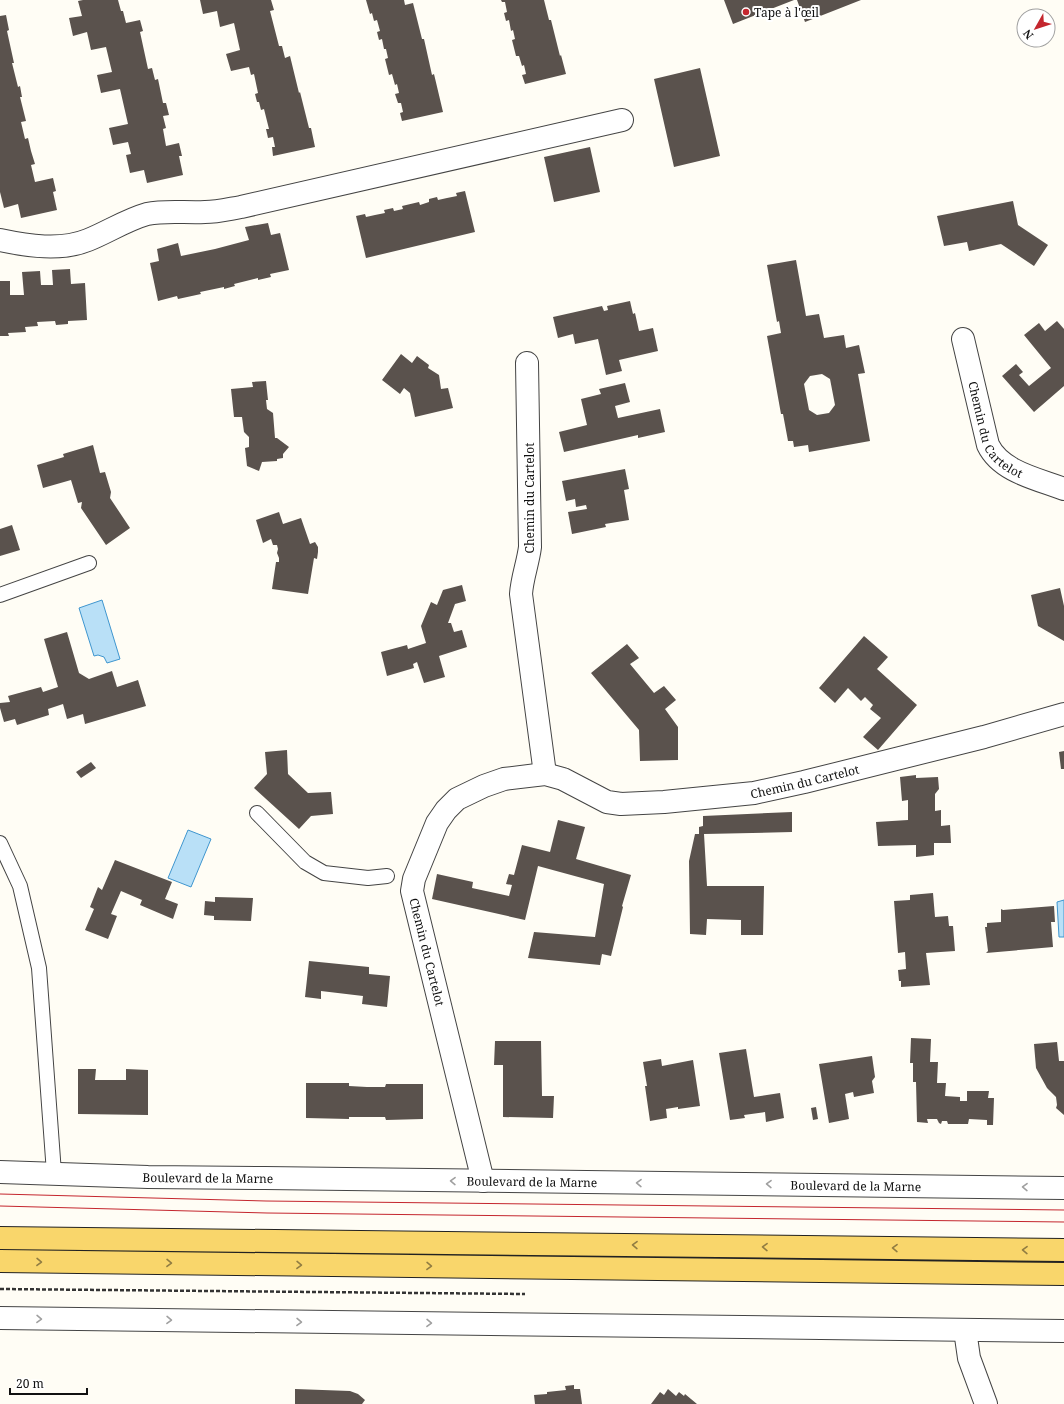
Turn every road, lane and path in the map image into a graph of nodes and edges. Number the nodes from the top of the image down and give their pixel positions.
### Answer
1 (622, 120) dead end
2 (0, 240) edge
3 (963, 339) dead end
4 (527, 363) dead end
5 (1064, 489) edge
6 (89, 563) dead end
7 (0, 595) edge
8 (1064, 714) edge
9 (544, 774) junction
10 (257, 813) dead end
11 (0, 843) edge
12 (387, 876) dead end
13 (0, 1172) edge
14 (54, 1173) junction
15 (483, 1181) junction
16 (1064, 1188) edge
17 (0, 1238) edge
18 (1064, 1250) edge
19 (0, 1261) edge
20 (1064, 1274) edge
21 (0, 1318) edge
22 (965, 1330) junction
23 (1064, 1331) edge
24 (986, 1404) edge

1 - 2 street
3 - 5 street, Chemin du Cartelot
4 - 9 street, Chemin du Cartelot
6 - 7 lane
8 - 9 street, Chemin du Cartelot
9 - 15 street, Chemin du Cartelot
10 - 12 lane
11 - 14 lane
13 - 14 street, Boulevard de la Marne
15 -> 14 street, Boulevard de la Marne
16 -> 15 street, Boulevard de la Marne
18 -> 17 main road
19 -> 20 main road
21 -> 22 street
22 - 23 street
22 - 24 street

